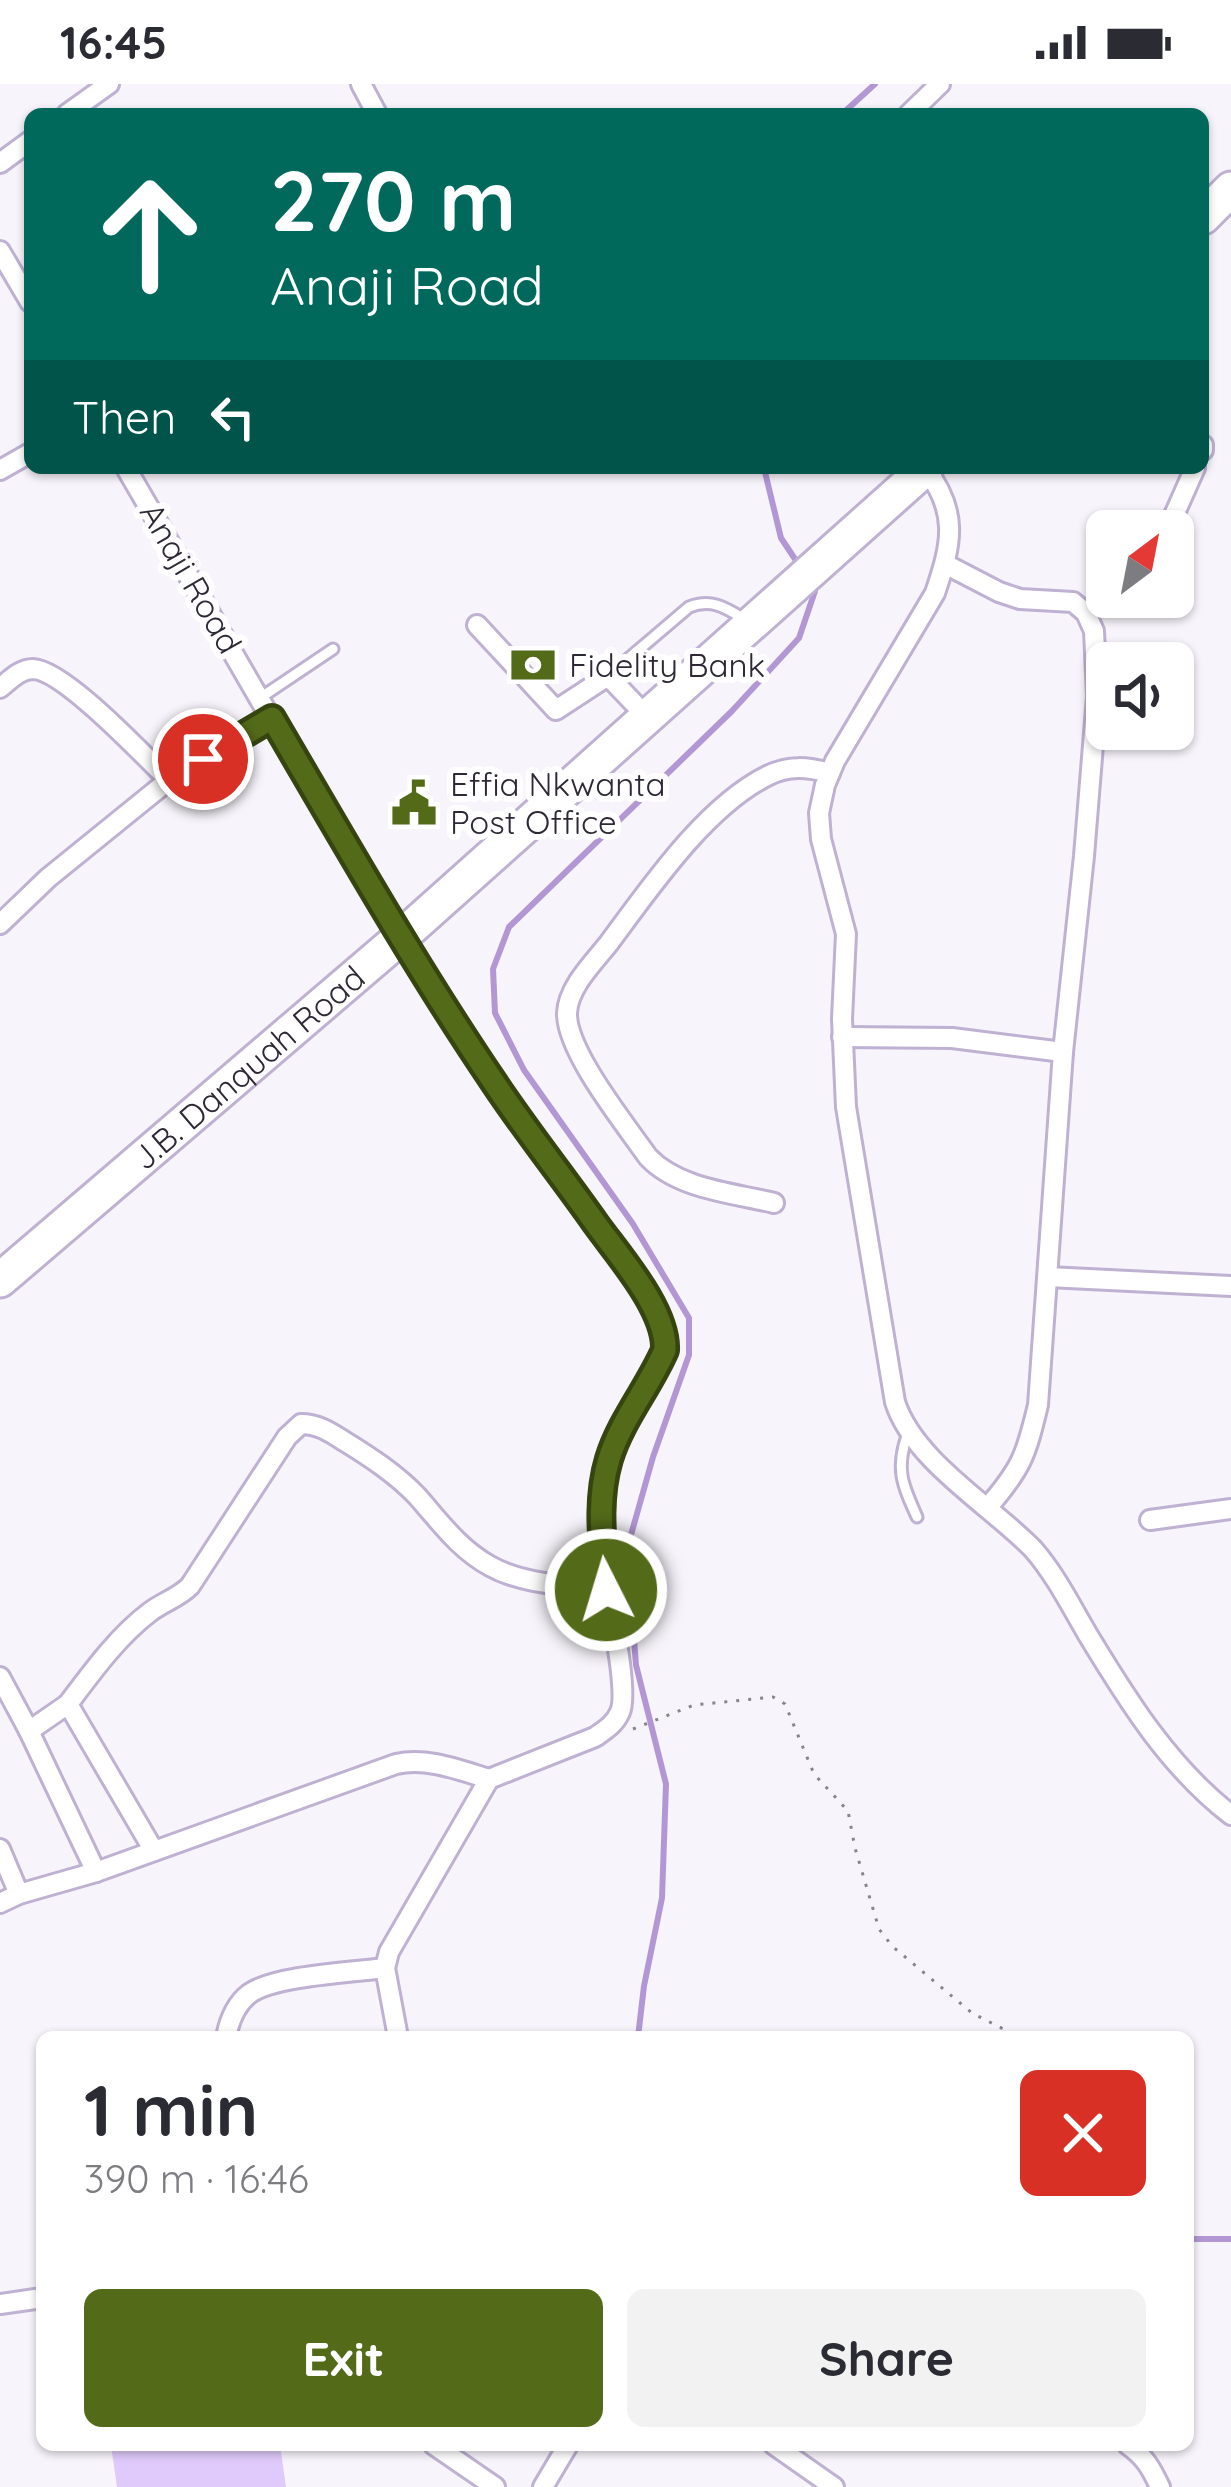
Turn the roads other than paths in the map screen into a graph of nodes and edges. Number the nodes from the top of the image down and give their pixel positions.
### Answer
1 (109, 84) edge
2 (940, 84) edge
3 (75, 108) edge
4 (915, 108) edge
5 (1231, 189) edge
6 (1209, 211) edge
7 (0, 251) edge
8 (24, 292) edge
9 (129, 474) edge
10 (918, 474) edge
11 (930, 474) edge
12 (1192, 474) edge
13 (1176, 510) edge
14 (945, 564) junction
15 (753, 624) junction
16 (477, 625) dead end
17 (332, 649) dead end
18 (608, 676) junction
19 (0, 688) edge
20 (260, 698) junction
21 (272, 718) junction
22 (648, 718) junction
23 (830, 773) junction
24 (169, 779) junction
25 (0, 924) edge
26 (401, 937) junction
27 (842, 1037) junction
28 (1063, 1052) junction
29 (774, 1203) dead end
30 (1048, 1277) junction
31 (0, 1280) edge
32 (1231, 1286) edge
33 (908, 1433) junction
34 (987, 1508) junction
35 (1231, 1509) edge
36 (917, 1517) dead end
37 (1150, 1520) dead end
38 (606, 1590) junction
39 (0, 1677) edge
40 (68, 1704) junction
41 (29, 1731) junction
42 (489, 1779) junction
43 (1231, 1815) edge
44 (0, 1849) edge
45 (154, 1851) junction
46 (96, 1872) junction
47 (9, 1898) edge
48 (385, 1968) junction
49 (228, 2031) edge
50 (397, 2031) edge
51 (36, 2299) edge
52 (0, 2304) edge
53 (443, 2451) edge
54 (564, 2451) edge
55 (783, 2451) edge
56 (1137, 2451) edge
57 (495, 2487) edge
58 (543, 2487) edge
59 (834, 2487) edge
60 (1160, 2487) edge

1 - 3 street
2 - 4 street
5 - 6 highway
7 - 8 street
9 - 20 street, Anaji Road
10 - 15 highway, J.B. Danquah Road
11 - 14 street
12 - 13 street
14 - 23 street
14 - 28 street
15 - 18 lane
15 - 22 highway, J.B. Danquah Road
16 - 18 street
17 - 20 lane
18 - 22 street
19 - 24 street
20 - 21 street, Anaji Road
21 - 24 street
21 - 26 street, Anaji Road
22 - 26 highway, J.B. Danquah Road
23 - 27 street
23 - 29 street
24 - 25 street
26 - 31 highway, J.B. Danquah Road
26 - 38 street, Anaji Road
27 - 28 street
27 - 33 street
28 - 30 street
30 - 32 street
30 - 34 street
33 - 34 street
33 - 36 lane
34 - 43 street
35 - 37 street
38 - 40 street
38 - 42 street
39 - 41 street
40 - 41 street
40 - 45 street
41 - 46 street
42 - 45 street
42 - 48 street
44 - 47 street
45 - 46 street
46 - 47 street
48 - 49 street
48 - 50 street
51 - 52 street
53 - 57 street
54 - 58 street
55 - 59 street
56 - 60 street

